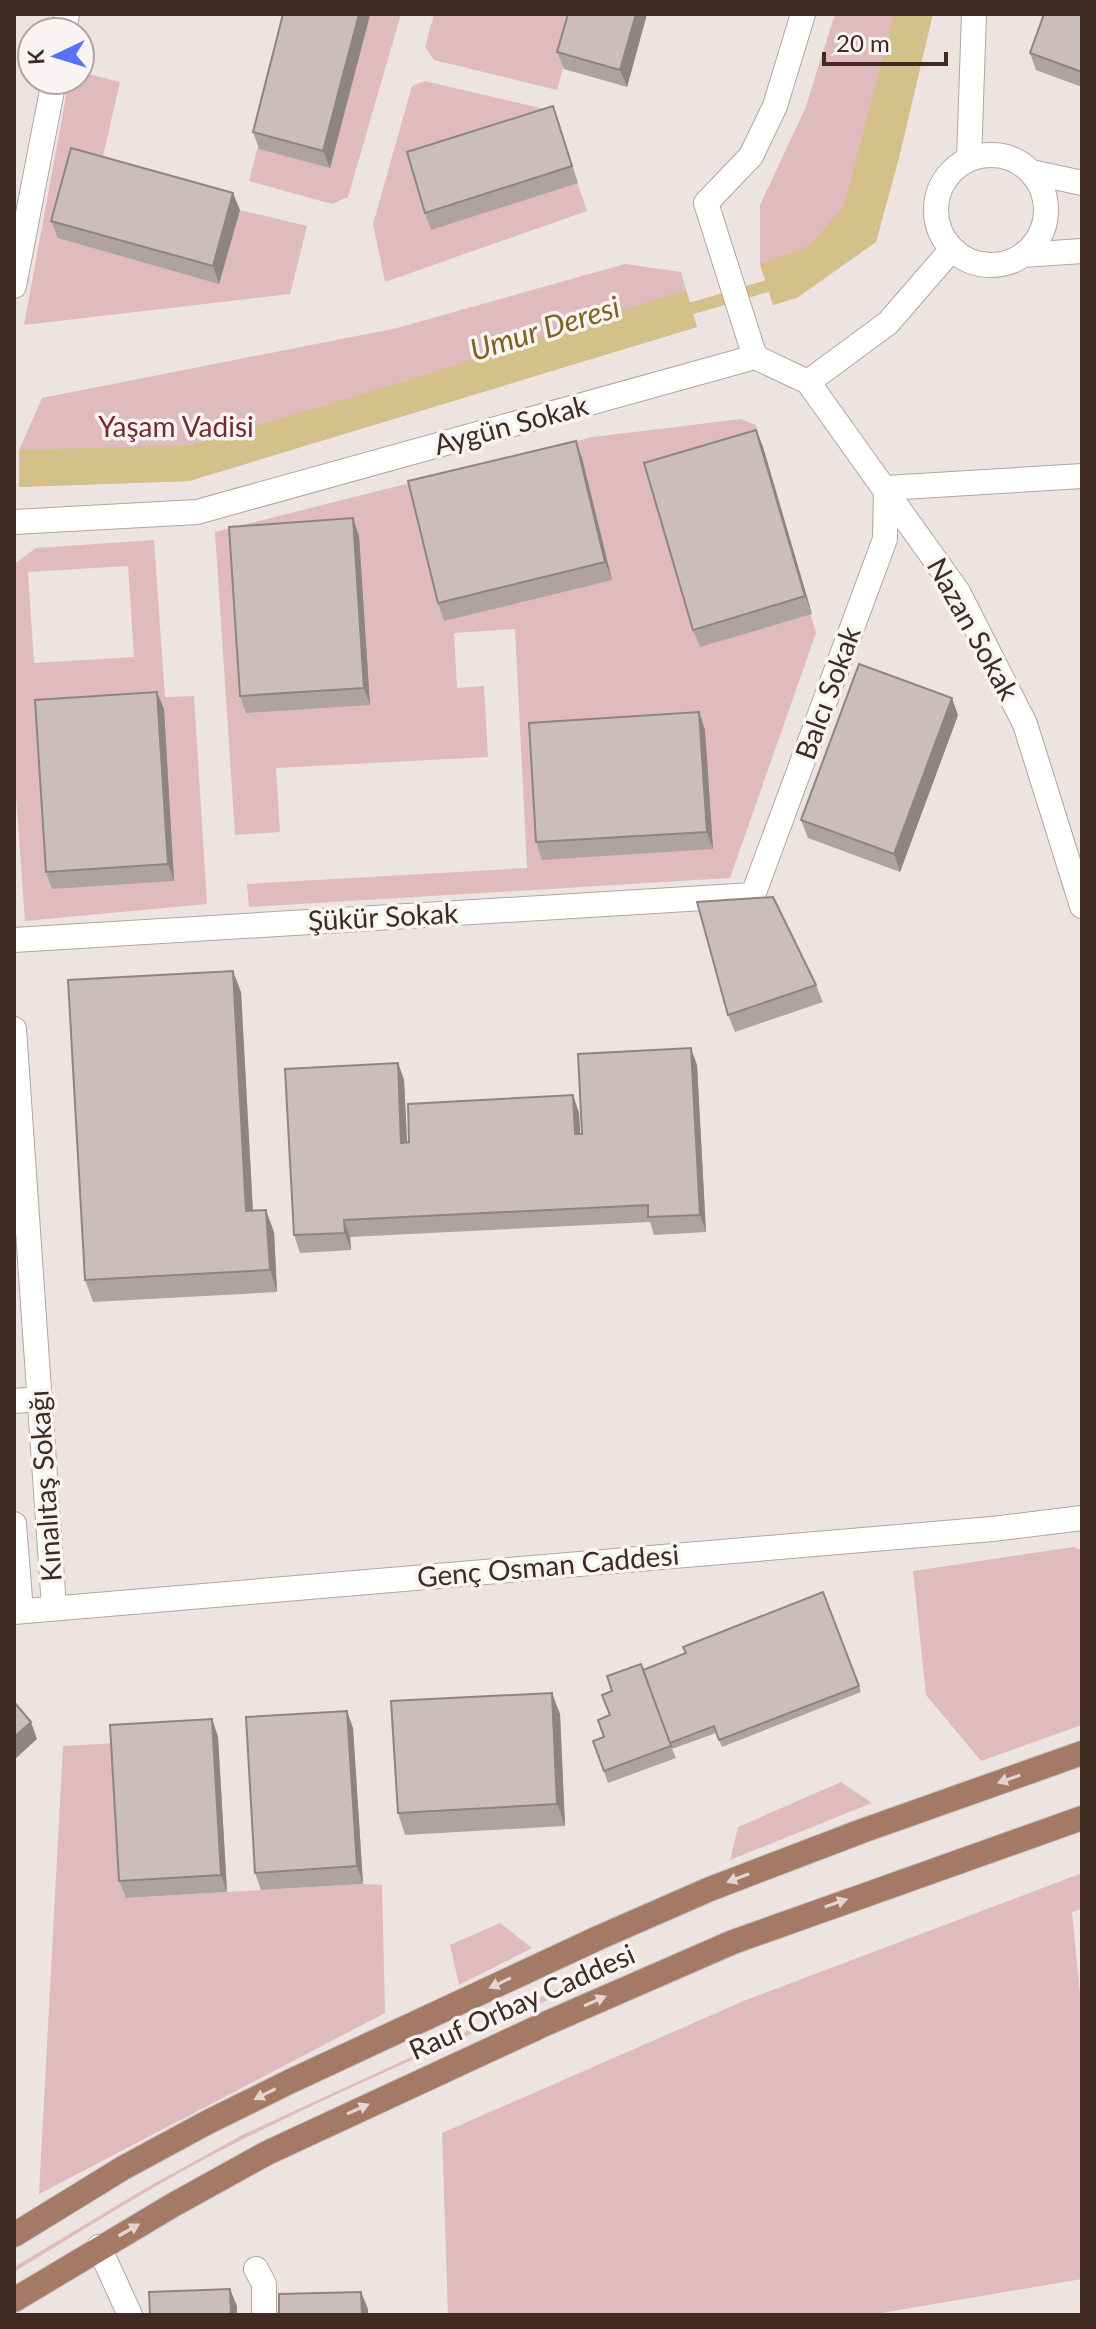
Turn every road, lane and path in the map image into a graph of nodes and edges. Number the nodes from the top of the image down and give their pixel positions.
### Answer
1 (803, 14) edge
2 (974, 14) edge
3 (51, 96) edge
4 (969, 159) junction
5 (1031, 172) junction
6 (1082, 183) edge
7 (952, 249) junction
8 (1082, 251) edge
9 (1023, 255) junction
10 (14, 286) edge
11 (755, 357) junction
12 (808, 382) junction
13 (1082, 476) edge
14 (886, 488) junction
15 (14, 522) edge
16 (1076, 868) edge
17 (753, 895) joint
18 (1082, 906) edge
19 (14, 940) edge
20 (14, 1029) edge
21 (18, 1138) edge
22 (39, 1399) junction
23 (14, 1401) edge
24 (1082, 1518) edge
25 (14, 1524) edge
26 (15, 1537) edge
27 (54, 1607) junction
28 (17, 1611) edge
29 (1081, 1753) edge
30 (1082, 1818) edge
31 (14, 2235) edge
32 (99, 2247) junction
33 (256, 2269) dead end
34 (14, 2300) edge
35 (130, 2315) edge
36 (264, 2315) edge

1 - 11 street
2 - 4 street
3 - 10 street
4 - 5 street
4 - 7 street
5 - 6 street
5 - 9 street
7 - 9 street
7 - 12 street
8 - 9 street
11 - 12 street
11 - 15 street, Aygün Sokak
12 - 14 street, Nazan Sokak
13 - 14 street
14 - 16 street, Nazan Sokak
14 - 17 street, Balcı Sokak
16 - 18 street, Nazan Sokak
17 - 19 street, Şükür Sokak
20 - 21 street, Kınalıtaş Sokağı
21 - 22 street, Kınalıtaş Sokağı
22 - 23 street
22 - 27 street, Kınalıtaş Sokağı
24 - 27 street, Genç Osman Caddesi
25 - 26 street
26 - 28 street
27 - 28 street, Genç Osman Caddesi
29 -> 31 main road, Rauf Orbay Caddesi
32 -> 30 main road, Rauf Orbay Caddesi
32 - 34 main road, Rauf Orbay Caddesi
32 - 35 street
33 - 36 street

